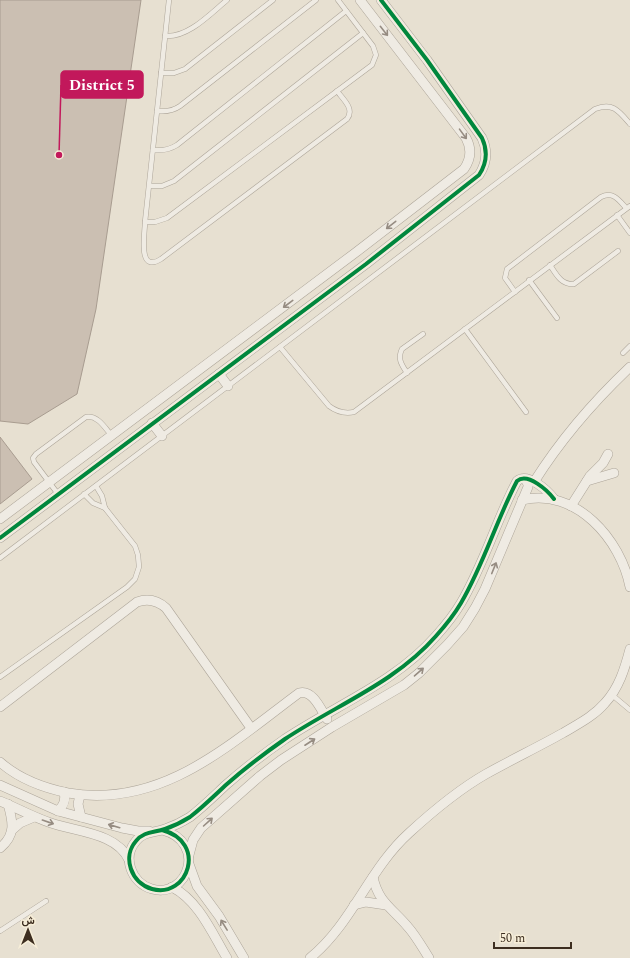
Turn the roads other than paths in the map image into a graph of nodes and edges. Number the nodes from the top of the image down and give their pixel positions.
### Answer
1 (169, 0) edge
2 (227, 0) edge
3 (273, 0) edge
4 (316, 0) edge
5 (338, 0) edge
6 (360, 0) edge
7 (381, 0) edge
8 (346, 10) junction
9 (363, 33) junction
10 (165, 36) junction
11 (427, 60) junction
12 (414, 71) junction
13 (161, 73) junction
14 (338, 91) junction
15 (157, 111) junction
16 (630, 124) edge
17 (154, 150) junction
18 (150, 186) junction
19 (628, 207) edge
20 (617, 215) junction
21 (146, 222) junction
22 (630, 233) edge
23 (618, 251) dead end
24 (550, 265) junction
25 (529, 280) junction
26 (318, 281) junction
27 (515, 292) junction
28 (328, 294) junction
29 (557, 318) dead end
30 (465, 329) junction
31 (423, 334) dead end
32 (630, 346) edge
33 (280, 347) junction
34 (623, 353) dead end
35 (630, 367) edge
36 (407, 373) junction
37 (219, 374) junction
38 (228, 386) junction
39 (526, 412) dead end
40 (152, 423) junction
41 (112, 436) junction
42 (162, 436) junction
43 (608, 454) dead end
44 (614, 474) dead end
45 (530, 480) junction
46 (587, 481) junction
47 (49, 482) junction
48 (96, 486) junction
49 (58, 494) junction
50 (84, 494) junction
51 (554, 499) junction
52 (522, 500) junction
53 (572, 506) junction
54 (105, 508) junction
55 (0, 519) edge
56 (0, 538) edge
57 (0, 558) edge
58 (630, 587) edge
59 (454, 614) junction
60 (466, 622) junction
61 (630, 649) edge
62 (0, 677) edge
63 (611, 694) junction
64 (0, 707) edge
65 (630, 710) edge
66 (324, 716) junction
67 (332, 727) junction
68 (251, 728) junction
69 (0, 762) edge
70 (0, 785) edge
71 (64, 792) junction
72 (80, 795) junction
73 (4, 802) edge
74 (58, 811) junction
75 (34, 816) junction
76 (81, 817) junction
77 (12, 830) junction
78 (162, 830) junction
79 (152, 831) junction
80 (0, 848) edge
81 (189, 855) junction
82 (129, 860) junction
83 (189, 864) junction
84 (372, 877) junction
85 (172, 887) junction
86 (46, 901) dead end
87 (354, 905) junction
88 (386, 905) junction
89 (0, 931) edge
90 (227, 958) edge
91 (244, 958) edge
92 (310, 958) edge
93 (429, 958) edge

1 - 10 lane
2 - 10 lane
3 - 13 lane
4 - 15 lane
5 - 8 lane
6 -> 12 street
7 - 11 street
8 - 9 lane
8 - 17 lane
9 - 14 lane
9 - 18 lane
10 - 13 lane
11 - 12 street
11 - 28 street
12 -> 26 street
13 - 15 lane
14 - 21 lane
14 - 21 lane
15 - 17 lane
16 - 33 lane
17 - 18 lane
18 - 21 lane
19 - 20 lane
19 - 27 lane
20 - 22 lane
20 - 24 lane
23 - 24 lane
24 - 25 lane
25 - 27 lane
25 - 29 lane
26 - 28 street
26 -> 41 street
27 - 30 lane
28 - 37 street
30 - 36 lane
30 - 39 lane
31 - 36 lane
32 - 34 lane
33 - 36 lane
33 - 38 lane
35 - 45 street
37 - 38 street
37 - 40 street
38 - 42 lane
40 - 42 street
40 - 49 street
41 - 47 street
41 - 47 lane
42 - 48 lane
43 - 46 street
44 - 46 street
45 - 51 street
45 - 52 street
45 - 59 street
46 - 53 street
47 - 49 lane
47 - 55 street
48 - 50 lane
48 - 54 lane
49 - 56 street
50 - 54 lane
50 - 57 lane
51 - 52 street
51 - 53 street
60 -> 52 street
53 - 58 street
54 - 62 lane
59 - 60 street
59 - 66 street
67 -> 60 street
61 - 63 street
63 - 65 lane
63 - 84 street
64 - 68 street
66 - 67 street
66 - 68 street
66 - 78 street
81 -> 67 street
68 - 72 street
69 - 71 street
70 - 74 street
71 - 72 street
71 - 74 street
72 - 76 street
73 - 75 street
73 - 77 street
74 - 76 street
75 - 77 street
75 -> 82 street
79 -> 76 street
77 - 80 street
78 - 79 street
78 - 81 street
79 - 82 street
81 - 83 street
82 - 85 street
83 - 85 street
91 -> 83 street
84 - 87 street
84 - 88 street
85 - 90 street
86 - 89 lane
87 - 88 street
87 - 92 street
88 - 93 street

